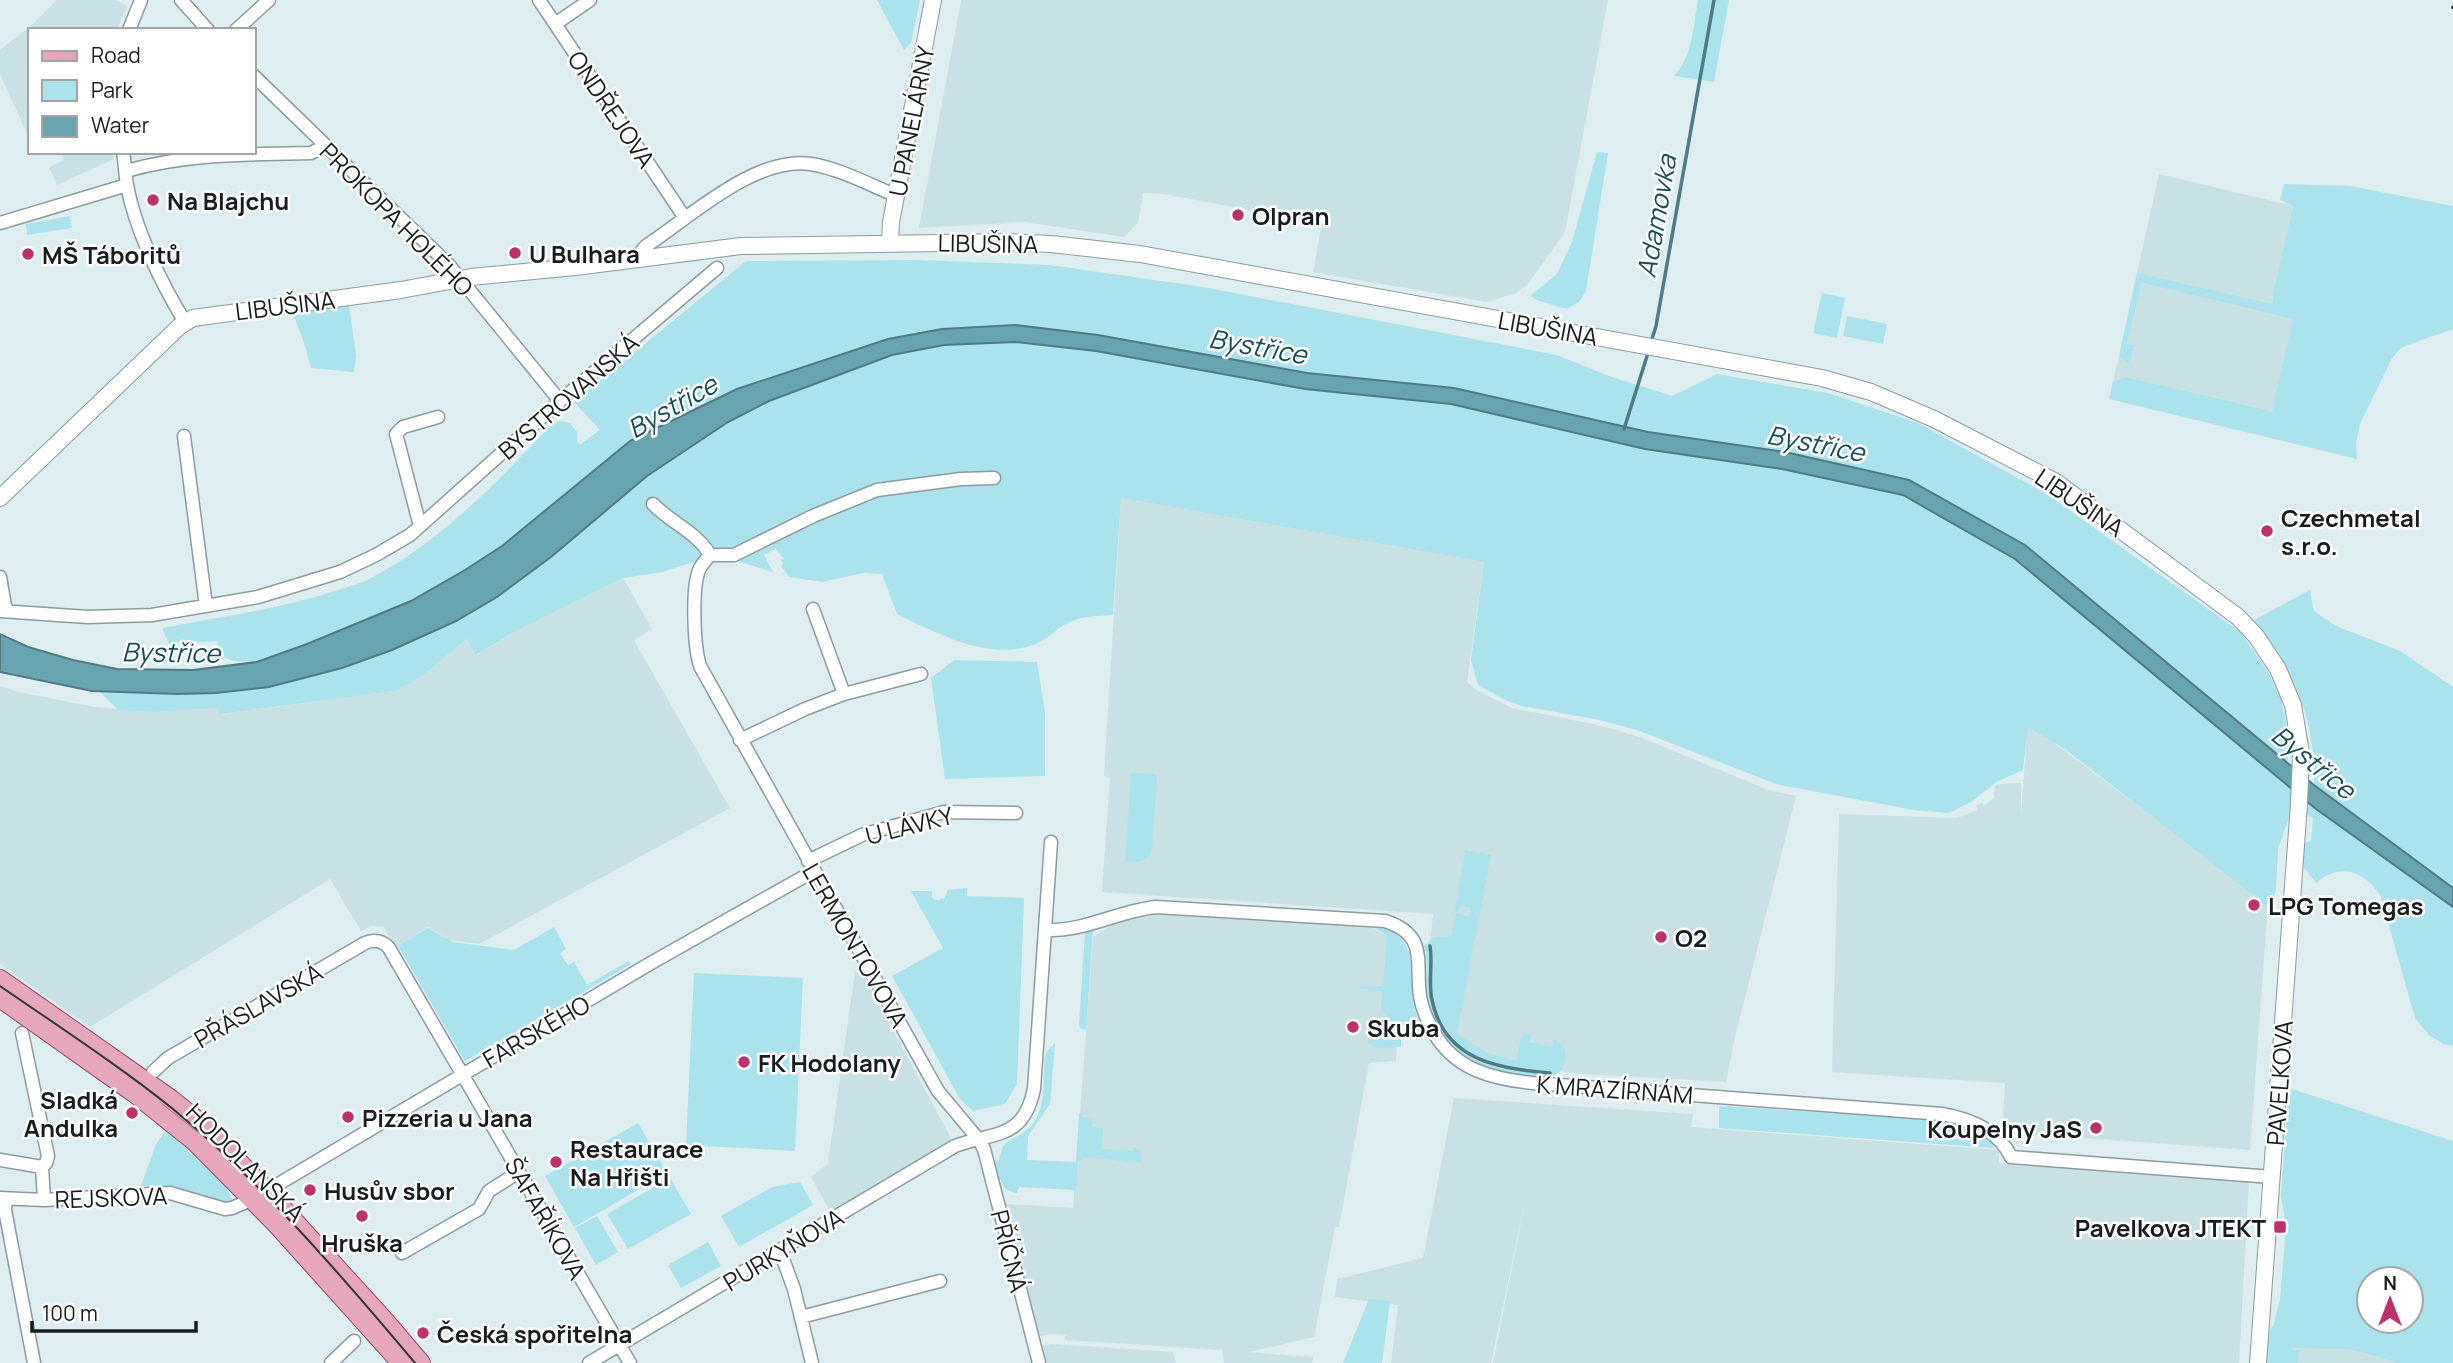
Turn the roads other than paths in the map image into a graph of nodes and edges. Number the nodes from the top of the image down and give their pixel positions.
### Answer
1 (141, 0) edge
2 (181, 0) edge
3 (269, 0) edge
4 (539, 0) edge
5 (590, 0) edge
6 (933, 0) edge
7 (555, 24) junction
8 (130, 28) edge
9 (206, 28) edge
10 (238, 28) edge
11 (256, 78) edge
12 (325, 146) junction
13 (123, 154) edge
14 (126, 171) junction
15 (127, 186) junction
16 (897, 196) junction
17 (685, 218) junction
18 (0, 223) edge
19 (890, 243) junction
20 (640, 259) junction
21 (717, 268) dead end
22 (460, 279) junction
23 (184, 322) junction
24 (560, 401) junction
25 (438, 417) dead end
26 (184, 436) dead end
27 (994, 478) dead end
28 (0, 498) edge
29 (653, 503) dead end
30 (420, 526) junction
31 (710, 555) junction
32 (0, 577) edge
33 (206, 606) junction
34 (813, 609) dead end
35 (4, 611) edge
36 (921, 674) dead end
37 (844, 694) junction
38 (740, 740) junction
39 (2299, 804) joint
40 (1016, 813) dead end
41 (1051, 842) dead end
42 (811, 866) junction
43 (1045, 930) junction
44 (367, 942) joint
45 (0, 979) edge
46 (0, 998) edge
47 (22, 1033) dead end
48 (153, 1072) dead end
49 (462, 1074) junction
50 (979, 1140) junction
51 (0, 1160) edge
52 (42, 1167) junction
53 (519, 1172) junction
54 (2272, 1177) junction
55 (260, 1194) junction
56 (3, 1198) edge
57 (44, 1200) junction
58 (779, 1251) junction
59 (402, 1253) dead end
60 (940, 1281) dead end
61 (801, 1317) junction
62 (354, 1341) dead end
63 (620, 1345) junction
64 (34, 1363) edge
65 (331, 1363) edge
66 (401, 1363) edge
67 (421, 1363) edge
68 (589, 1363) edge
69 (630, 1363) edge
70 (812, 1363) edge
71 (1039, 1363) edge
72 (2258, 1363) edge

1 - 8 street
2 - 9 street
3 - 10 street
4 - 7 street, ONDŘEJOVA
5 - 7 street
6 - 16 street, U PANELÁRNY
7 - 17 street, ONDŘEJOVA
11 - 12 street, PROKOPA HOLÉHO
12 - 14 street
12 - 22 street, PROKOPA HOLÉHO
13 - 14 street
14 - 15 street
15 - 18 street
15 - 23 street
16 - 17 street
16 - 19 street, U PANELÁRNY
17 - 20 street
19 - 20 street, LIBUŠINA
19 - 39 street, LIBUŠINA
20 - 22 street, LIBUŠINA
21 - 24 street, BYSTROVANSKÁ
22 - 23 street, LIBUŠINA
22 - 24 street, PROKOPA HOLÉHO
23 - 28 street, LIBUŠINA
24 - 30 street, BYSTROVANSKÁ
25 - 30 street
26 - 33 street
27 - 31 street
29 - 31 street
30 - 33 street, BYSTROVANSKÁ
31 - 38 street, LERMONTOVOVA
32 - 35 street
33 - 35 street, BYSTROVANSKÁ
34 - 37 street
36 - 37 street
37 - 38 street
38 - 42 street, LERMONTOVOVA
39 - 54 street, PAVELKOVA
40 - 42 street, U LÁVKY
41 - 43 street
42 - 49 street, FARSKÉHO
42 - 50 street, LERMONTOVOVA
43 - 50 street
43 - 54 street, K MRAZÍRNÁM
44 - 48 street, PŘÁSLAVSKÁ
44 - 49 street, ŠAFAŘÍKOVA
45 - 55 main road
46 - 55 main road, HODOLANSKÁ
47 - 52 street
49 - 53 street, ŠAFAŘÍKOVA
49 - 55 street, FARSKÉHO
50 - 58 street, PURKYŇOVA
50 - 71 street, PŘÍČNÁ
51 - 52 street
52 - 57 street
53 - 59 street
53 - 63 street, ŠAFAŘÍKOVA
54 - 72 street, PAVELKOVA
55 - 57 street, REJSKOVA
55 - 66 main road, HODOLANSKÁ
55 - 67 main road
56 - 57 street, REJSKOVA
56 - 64 street
58 - 61 street
58 - 63 street, PURKYŇOVA
60 - 61 street
61 - 70 street
62 - 65 street
63 - 68 street, PURKYŇOVA
63 - 69 street, ŠAFAŘÍKOVA

